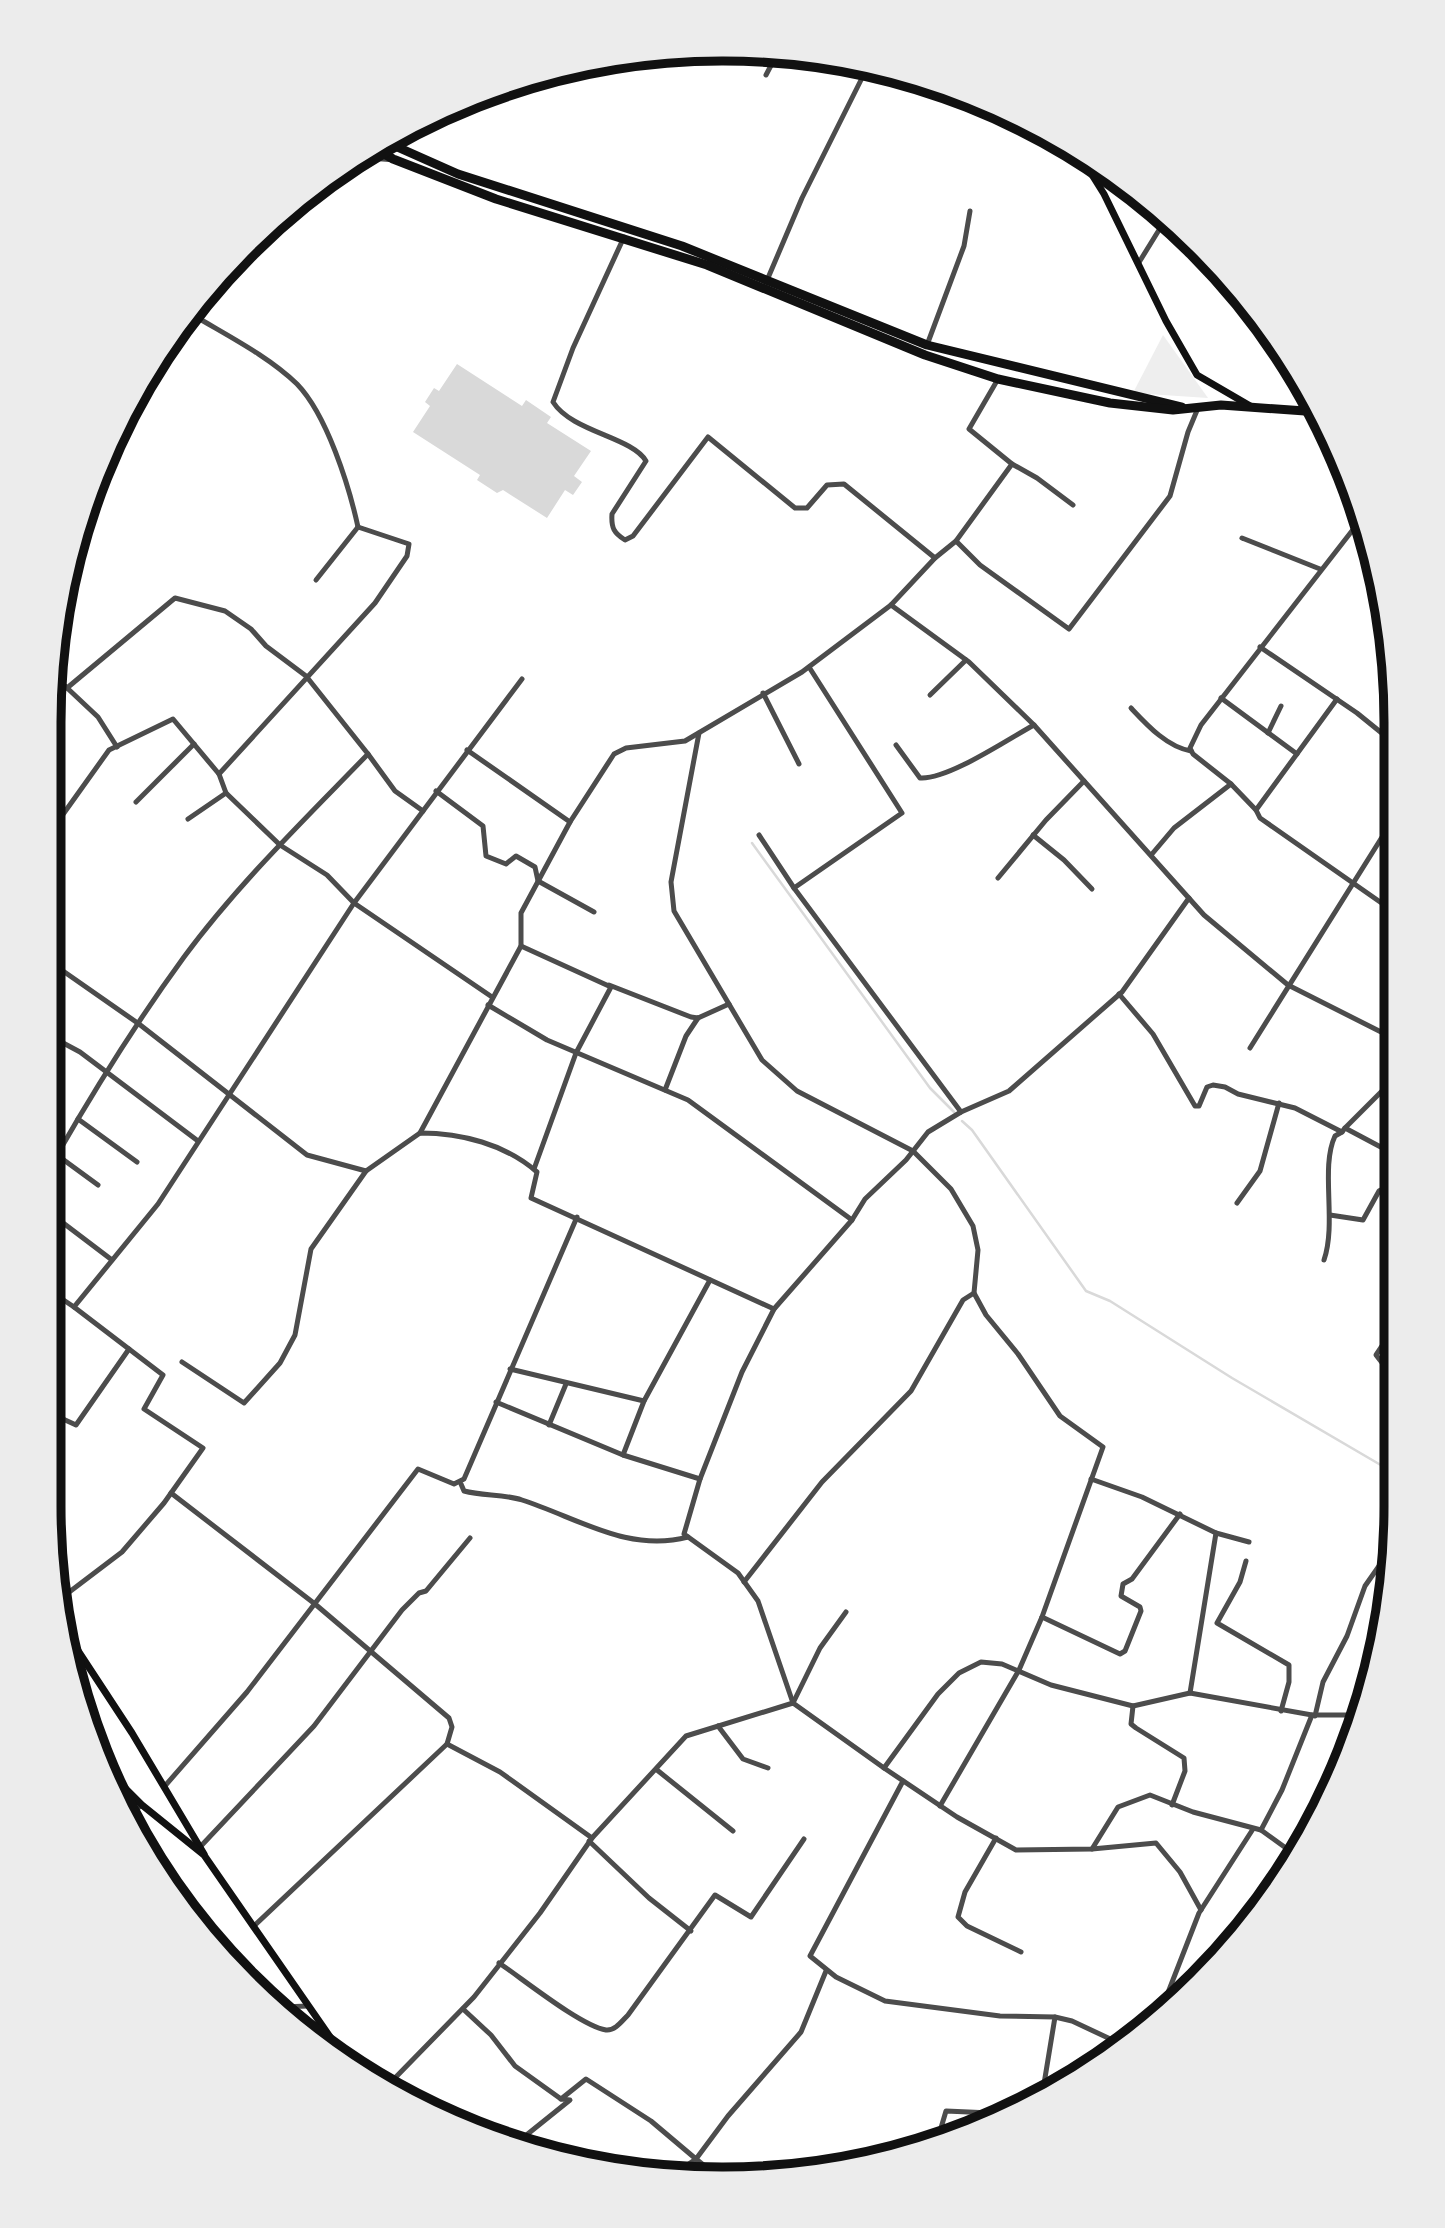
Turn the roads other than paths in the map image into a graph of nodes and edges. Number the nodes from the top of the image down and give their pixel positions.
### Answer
1 (772, 64) edge
2 (766, 75) dead end
3 (863, 77) edge
4 (397, 147) edge
5 (385, 154) edge
6 (379, 158) edge
7 (393, 159) junction
8 (1092, 174) edge
9 (970, 211) dead end
10 (1161, 227) edge
11 (624, 237) junction
12 (1138, 264) junction
13 (768, 278) junction
14 (199, 319) edge
15 (927, 345) junction
16 (1046, 375) junction
17 (998, 379) junction
18 (1044, 386) junction
19 (1176, 406) junction
20 (1198, 406) junction
21 (1255, 409) junction
22 (1306, 411) edge
23 (1012, 464) junction
24 (1073, 505) dead end
25 (358, 527) junction
26 (1354, 528) edge
27 (1242, 538) dead end
28 (956, 541) junction
29 (935, 558) junction
30 (1320, 569) junction
31 (316, 580) dead end
32 (891, 605) junction
33 (1260, 647) junction
34 (966, 660) junction
35 (808, 667) junction
36 (306, 676) junction
37 (522, 679) dead end
38 (65, 686) joint
39 (763, 694) junction
40 (930, 695) dead end
41 (1221, 698) junction
42 (1337, 699) junction
43 (1281, 706) dead end
44 (1131, 708) dead end
45 (1034, 725) junction
46 (699, 733) junction
47 (1268, 733) junction
48 (1384, 735) edge
49 (194, 744) junction
50 (896, 744) dead end
51 (117, 747) junction
52 (467, 750) junction
53 (1191, 751) junction
54 (368, 754) junction
55 (1297, 754) junction
56 (799, 764) dead end
57 (219, 774) junction
58 (1084, 781) junction
59 (1231, 784) junction
60 (436, 792) junction
61 (226, 793) junction
62 (136, 802) dead end
63 (1256, 810) junction
64 (423, 811) junction
65 (61, 817) edge
66 (188, 819) dead end
67 (570, 822) junction
68 (1384, 834) edge
69 (759, 835) dead end
70 (1033, 835) junction
71 (280, 845) junction
72 (1152, 854) junction
73 (998, 878) dead end
74 (538, 881) junction
75 (1353, 883) junction
76 (794, 888) junction
77 (1091, 889) dead end
78 (1189, 898) junction
79 (354, 903) junction
80 (1384, 904) edge
81 (594, 912) dead end
82 (521, 946) junction
83 (61, 970) edge
84 (606, 985) junction
85 (1288, 985) junction
86 (1119, 994) junction
87 (492, 997) junction
88 (488, 1004) junction
89 (729, 1004) junction
90 (698, 1018) junction
91 (139, 1024) junction
92 (1384, 1033) edge
93 (61, 1043) edge
94 (1250, 1048) dead end
95 (576, 1053) junction
96 (106, 1072) junction
97 (1384, 1089) edge
98 (665, 1090) junction
99 (228, 1093) junction
100 (1279, 1103) junction
101 (961, 1112) junction
102 (78, 1119) junction
103 (1344, 1130) junction
104 (420, 1133) junction
105 (198, 1141) junction
106 (61, 1143) edge
107 (1384, 1149) edge
108 (913, 1151) junction
109 (61, 1158) edge
110 (137, 1162) dead end
111 (534, 1169) junction
112 (366, 1171) junction
113 (98, 1185) dead end
114 (1384, 1188) edge
115 (1237, 1203) dead end
116 (1330, 1215) junction
117 (577, 1217) junction
118 (852, 1220) junction
119 (61, 1221) edge
120 (112, 1260) junction
121 (1324, 1260) dead end
122 (710, 1280) junction
123 (974, 1293) junction
124 (61, 1298) edge
125 (74, 1307) junction
126 (775, 1309) junction
127 (1384, 1343) edge
128 (129, 1349) junction
129 (182, 1362) dead end
130 (1384, 1364) edge
131 (510, 1369) junction
132 (566, 1384) junction
133 (644, 1401) junction
134 (496, 1402) junction
135 (61, 1418) edge
136 (549, 1424) junction
137 (623, 1455) junction
138 (700, 1479) junction
139 (1091, 1479) junction
140 (461, 1484) dead end
141 (171, 1493) junction
142 (1180, 1514) junction
143 (1216, 1533) junction
144 (688, 1537) junction
145 (470, 1538) dead end
146 (1249, 1542) dead end
147 (1246, 1561) dead end
148 (1380, 1566) edge
149 (744, 1582) junction
150 (67, 1594) edge
151 (314, 1604) junction
152 (846, 1612) dead end
153 (1042, 1617) junction
154 (370, 1649) junction
155 (78, 1650) edge
156 (1018, 1670) junction
157 (1190, 1693) junction
158 (793, 1703) junction
159 (1133, 1706) junction
160 (1281, 1711) junction
161 (1350, 1715) edge
162 (1313, 1716) junction
163 (718, 1726) junction
164 (447, 1744) junction
165 (768, 1768) dead end
166 (884, 1768) junction
167 (657, 1770) junction
168 (904, 1781) junction
169 (124, 1786) edge
170 (164, 1787) junction
171 (142, 1805) junction
172 (940, 1805) junction
173 (1172, 1805) junction
174 (136, 1810) edge
175 (1253, 1829) junction
176 (1261, 1830) junction
177 (733, 1831) dead end
178 (996, 1838) junction
179 (804, 1839) dead end
180 (590, 1840) junction
181 (201, 1846) junction
182 (1092, 1849) junction
183 (1287, 1849) edge
184 (204, 1855) junction
185 (1201, 1910) junction
186 (253, 1927) junction
187 (691, 1931) junction
188 (1021, 1952) dead end
189 (499, 1963) junction
190 (826, 1971) junction
191 (1168, 1994) edge
192 (308, 2006) junction
193 (291, 2007) edge
194 (463, 2009) junction
195 (1055, 2018) junction
196 (330, 2037) edge
197 (1112, 2040) edge
198 (394, 2079) edge
199 (1044, 2083) edge
200 (561, 2099) junction
201 (984, 2113) edge
202 (940, 2130) edge
203 (525, 2136) edge
204 (696, 2159) junction
205 (687, 2165) edge
206 (705, 2166) edge

1 - 2 street
3 - 13 street
4 - 13 highway
5 - 7 highway
6 - 7 street
7 - 11 highway
8 - 12 main road
9 - 15 street
10 - 12 street
11 - 17 highway
11 - 29 street
12 - 21 main road
13 - 15 highway
14 - 25 street
15 - 16 highway
16 - 18 highway
16 - 19 highway
17 - 18 highway
17 - 23 street
18 - 19 highway
19 - 20 highway
20 - 21 highway
20 - 28 street
21 - 22 highway
23 - 24 street
23 - 28 street
25 - 31 street
25 - 36 street
26 - 30 street
27 - 30 street
28 - 29 street
29 - 32 street
30 - 33 street
32 - 34 street
32 - 35 street
33 - 41 street
33 - 42 street
34 - 40 street
34 - 45 street
35 - 39 street
35 - 76 street
36 - 38 street
36 - 54 street
36 - 57 street
37 - 52 street
38 - 51 street
39 - 46 street
39 - 56 street
41 - 47 street
41 - 53 street
42 - 48 street
42 - 55 street
43 - 47 street
44 - 53 street
45 - 50 street
45 - 58 street
46 - 67 street
46 - 89 street
47 - 55 street
49 - 51 street
49 - 57 street
49 - 62 street
51 - 65 street
52 - 60 street
52 - 67 street
53 - 59 street
54 - 64 street
54 - 71 street
55 - 63 street
57 - 61 street
58 - 70 street
58 - 72 street
59 - 63 street
59 - 72 street
60 - 64 street
60 - 74 street
61 - 66 street
61 - 71 street
63 - 75 street
64 - 79 street
67 - 74 street
68 - 75 street
69 - 76 street
70 - 73 street
70 - 77 street
71 - 79 street
71 - 91 street
72 - 78 street
74 - 81 street
74 - 82 street
75 - 80 street
75 - 85 street
76 - 101 street
78 - 85 street
78 - 86 street
79 - 87 street
79 - 99 street
82 - 84 street
82 - 87 street
83 - 91 street
84 - 90 street
84 - 95 street
85 - 92 street
85 - 94 street
86 - 100 street
86 - 101 street
87 - 88 street
88 - 95 street
88 - 104 street
89 - 90 street
89 - 108 street
90 - 98 street
91 - 96 street
91 - 99 street
93 - 96 street
95 - 98 street
95 - 111 street
96 - 102 street
96 - 105 street
97 - 103 street
98 - 118 street
99 - 105 street
99 - 112 street
100 - 103 street
100 - 115 street
101 - 108 street
102 - 106 street
102 - 110 street
103 - 107 street
103 - 116 street
104 - 111 street
104 - 112 street
105 - 120 street
108 - 118 street
108 - 123 street
109 - 113 street
111 - 117 street
112 - 129 street
114 - 116 street
116 - 121 street
117 - 122 street
117 - 131 street
118 - 126 street
119 - 120 street
120 - 125 street
122 - 126 street
122 - 133 street
123 - 139 street
123 - 149 street
124 - 125 street
125 - 128 street
126 - 138 street
127 - 130 street
128 - 135 street
128 - 141 street
131 - 132 street
131 - 134 street
132 - 133 street
132 - 136 street
133 - 137 street
134 - 136 street
134 - 151 street
136 - 137 street
137 - 138 street
138 - 144 street
139 - 142 street
139 - 153 street
140 - 144 street
141 - 150 street
141 - 151 street
142 - 143 street
142 - 153 street
143 - 146 street
143 - 157 street
144 - 149 street
145 - 154 street
147 - 160 street
148 - 162 street
149 - 158 street
151 - 154 street
151 - 170 street
152 - 158 street
153 - 156 street
154 - 164 street
154 - 181 street
155 - 170 main road
156 - 159 street
156 - 166 street
156 - 172 street
157 - 159 street
157 - 160 street
158 - 163 street
158 - 166 street
159 - 173 street
160 - 162 street
161 - 162 street
162 - 176 street
163 - 165 street
163 - 167 street
164 - 180 street
164 - 186 street
166 - 168 street
167 - 177 street
167 - 180 street
168 - 172 street
168 - 190 street
169 - 171 main road
170 - 181 main road
171 - 174 street
171 - 184 main road
172 - 178 street
173 - 175 street
173 - 182 street
175 - 176 street
175 - 185 street
176 - 183 street
178 - 182 street
178 - 188 street
179 - 187 street
180 - 187 street
180 - 189 street
181 - 184 main road
182 - 185 street
184 - 186 main road
185 - 191 street
186 - 192 main road
187 - 189 street
189 - 194 street
190 - 195 street
190 - 204 street
192 - 193 street
192 - 196 main road
194 - 198 street
194 - 200 street
195 - 197 street
195 - 199 street
200 - 203 street
200 - 204 street
201 - 202 street
204 - 205 street
204 - 206 street

